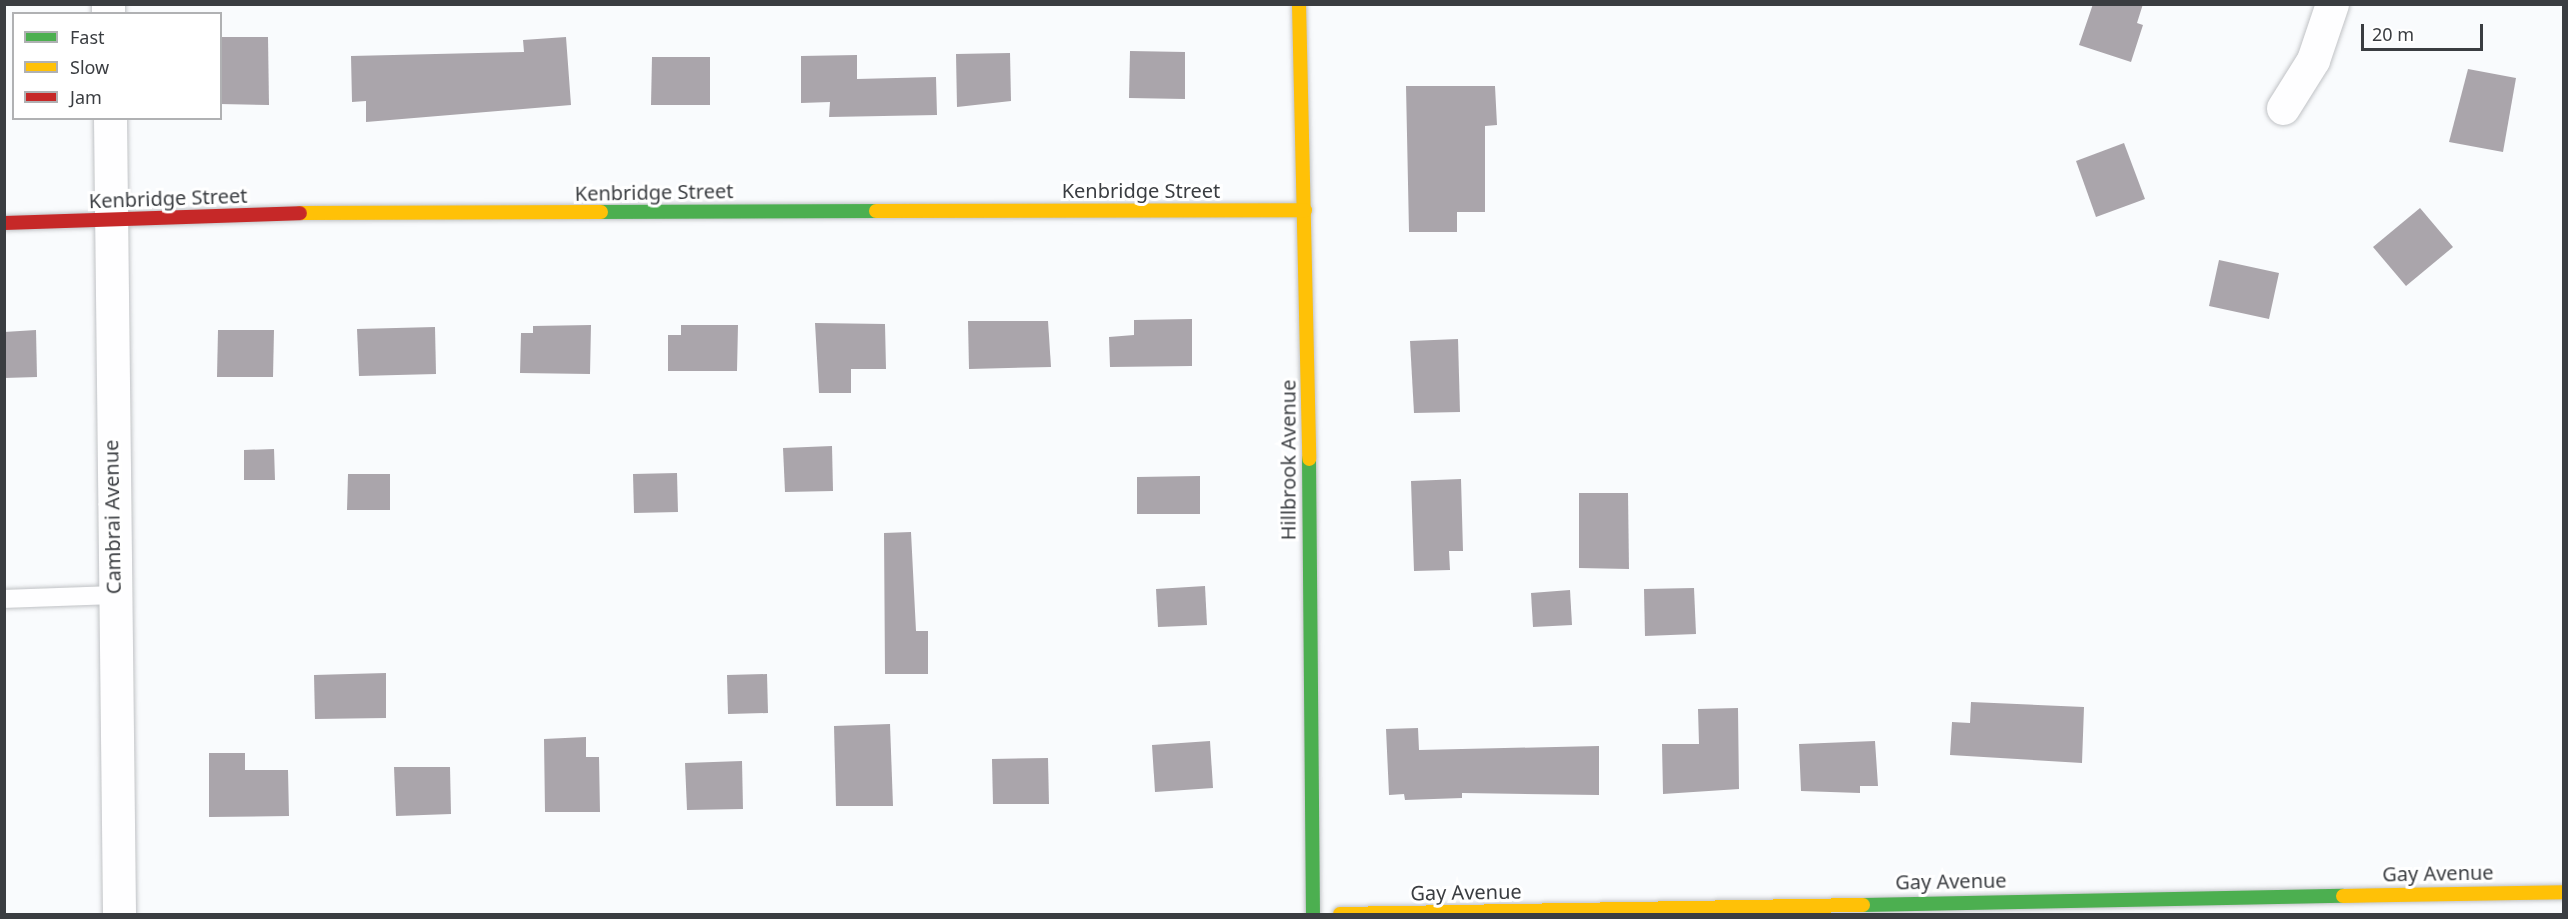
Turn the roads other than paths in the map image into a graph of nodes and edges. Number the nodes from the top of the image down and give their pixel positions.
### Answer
1 (1299, 4) edge
2 (2332, 4) edge
3 (2283, 108) dead end
4 (110, 120) edge
5 (1305, 210) junction
6 (109, 219) junction
7 (4, 223) edge
8 (113, 595) junction
9 (4, 599) edge
10 (2564, 892) edge
11 (1792, 909) edge
12 (119, 915) edge
13 (1313, 915) edge
14 (1340, 915) edge

1 - 5 street, Hillbrook Avenue
2 - 3 street
4 - 6 street, Cambrai Avenue
5 - 6 street, Kenbridge Street
5 - 13 street, Hillbrook Avenue
6 - 7 street, Kenbridge Street
6 - 8 street, Cambrai Avenue
8 - 9 lane
8 - 12 street, Cambrai Avenue
10 - 11 street, Gay Avenue
11 - 14 street, Gay Avenue

